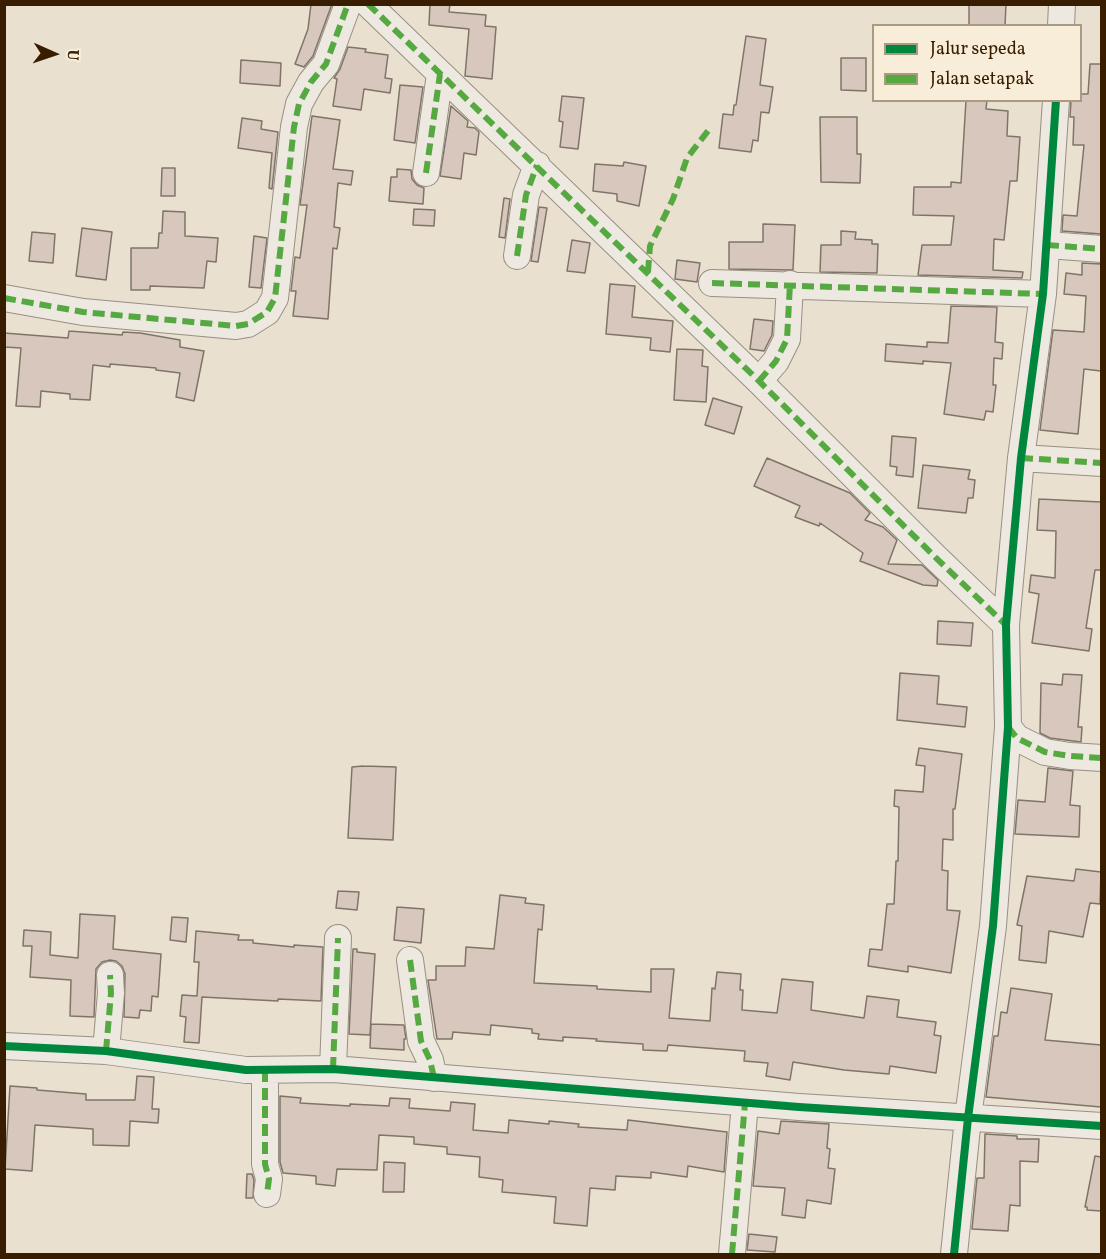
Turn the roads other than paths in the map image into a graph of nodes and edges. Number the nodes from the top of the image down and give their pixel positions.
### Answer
1 (348, 4) edge
2 (368, 4) edge
3 (1062, 4) edge
4 (1061, 24) edge
5 (440, 74) junction
6 (1056, 102) edge
7 (537, 165) junction
8 (426, 173) dead end
9 (1047, 245) junction
10 (1101, 249) edge
11 (517, 256) dead end
12 (712, 283) dead end
13 (790, 284) junction
14 (1043, 294) junction
15 (4, 297) edge
16 (759, 381) junction
17 (1021, 458) junction
18 (1101, 463) edge
19 (1006, 625) junction
20 (1008, 728) junction
21 (1101, 758) edge
22 (338, 938) dead end
23 (410, 960) dead end
24 (110, 975) dead end
25 (4, 1046) edge
26 (106, 1052) junction
27 (333, 1069) junction
28 (265, 1070) junction
29 (434, 1078) junction
30 (746, 1103) junction
31 (968, 1118) junction
32 (1101, 1126) edge
33 (267, 1194) dead end
34 (732, 1254) edge
35 (954, 1254) edge

1 - 15 street
2 - 5 street
3 - 4 street
5 - 7 street
5 - 8 street
6 - 9 street
7 - 11 street
7 - 16 street
9 - 10 street
9 - 14 street
12 - 13 street
13 - 14 street
13 - 16 street
14 - 17 street
16 - 19 street
17 - 18 street
17 - 19 street
19 - 20 street
20 - 21 street
20 - 31 street
22 - 27 street
23 - 29 street
24 - 26 street
25 - 26 street
26 - 28 street
27 - 28 street
27 - 29 street
28 - 33 street
29 - 30 street
30 - 31 street
30 - 34 street
31 - 32 street
31 - 35 street

